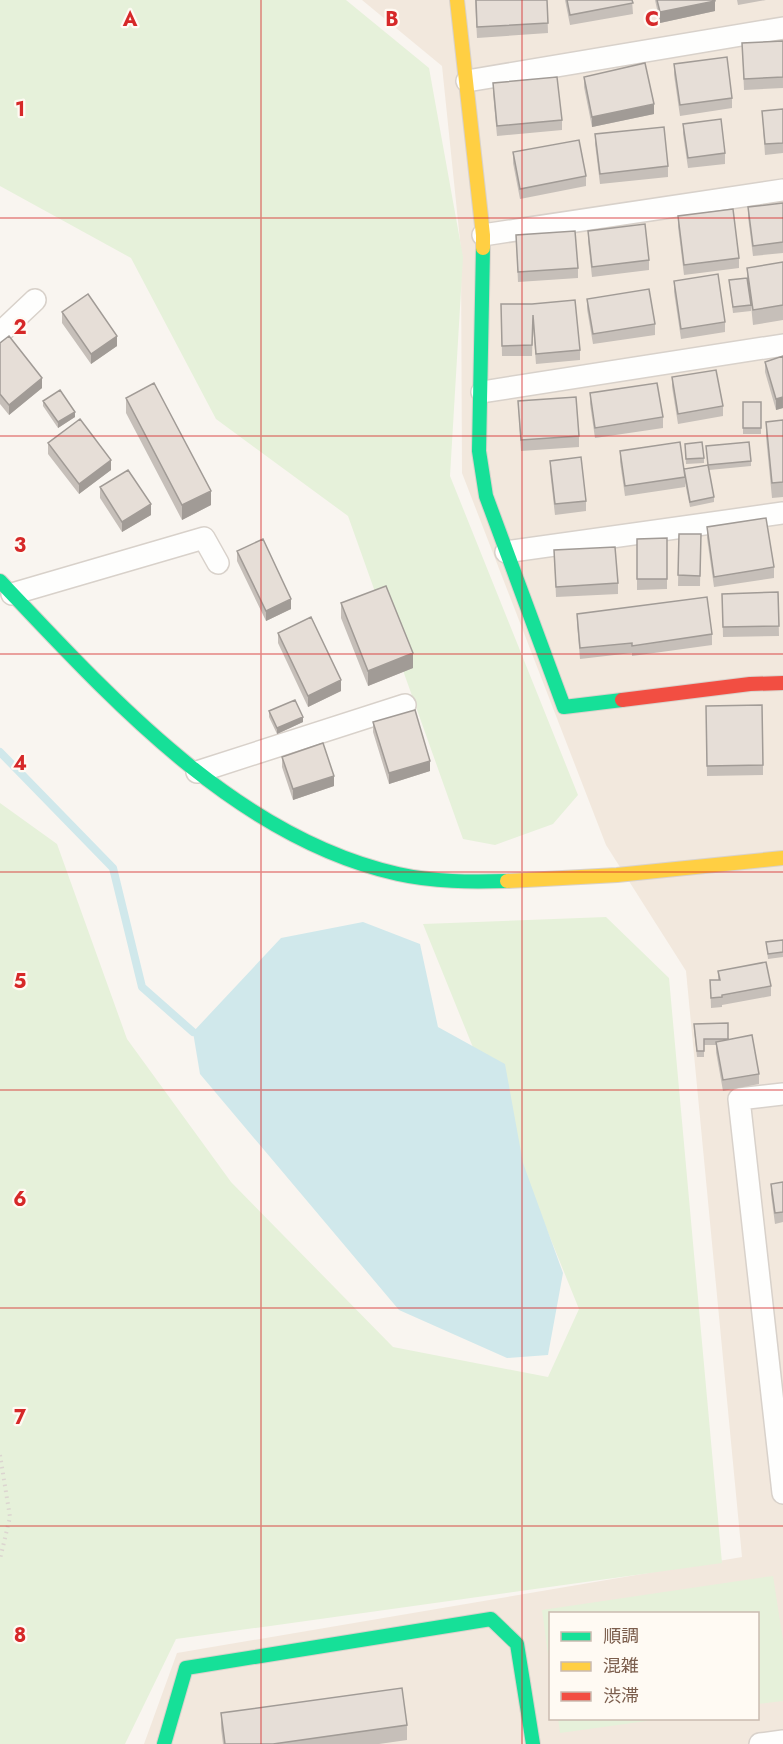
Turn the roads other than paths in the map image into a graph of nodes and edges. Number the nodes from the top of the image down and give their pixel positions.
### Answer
1 (457, 0) edge
2 (783, 28) edge
3 (467, 81) junction
4 (783, 190) edge
5 (483, 235) junction
6 (35, 300) dead end
7 (0, 333) edge
8 (783, 345) edge
9 (482, 392) junction
10 (783, 513) edge
11 (506, 552) junction
12 (218, 563) dead end
13 (6, 588) edge
14 (783, 683) edge
15 (405, 705) dead end
16 (197, 772) junction
17 (783, 858) edge
18 (783, 1094) edge
19 (783, 1493) edge
20 (783, 1741) edge
21 (164, 1744) edge
22 (533, 1744) edge
23 (760, 1744) edge

1 - 3 street
2 - 3 street
3 - 5 street
4 - 5 street
5 - 9 street
6 - 7 street
8 - 9 street
9 - 11 street
10 - 11 street
11 - 14 street
12 - 13 street
13 - 16 street
15 - 16 street
16 - 17 street
18 - 19 street
20 - 23 street
21 - 22 street

